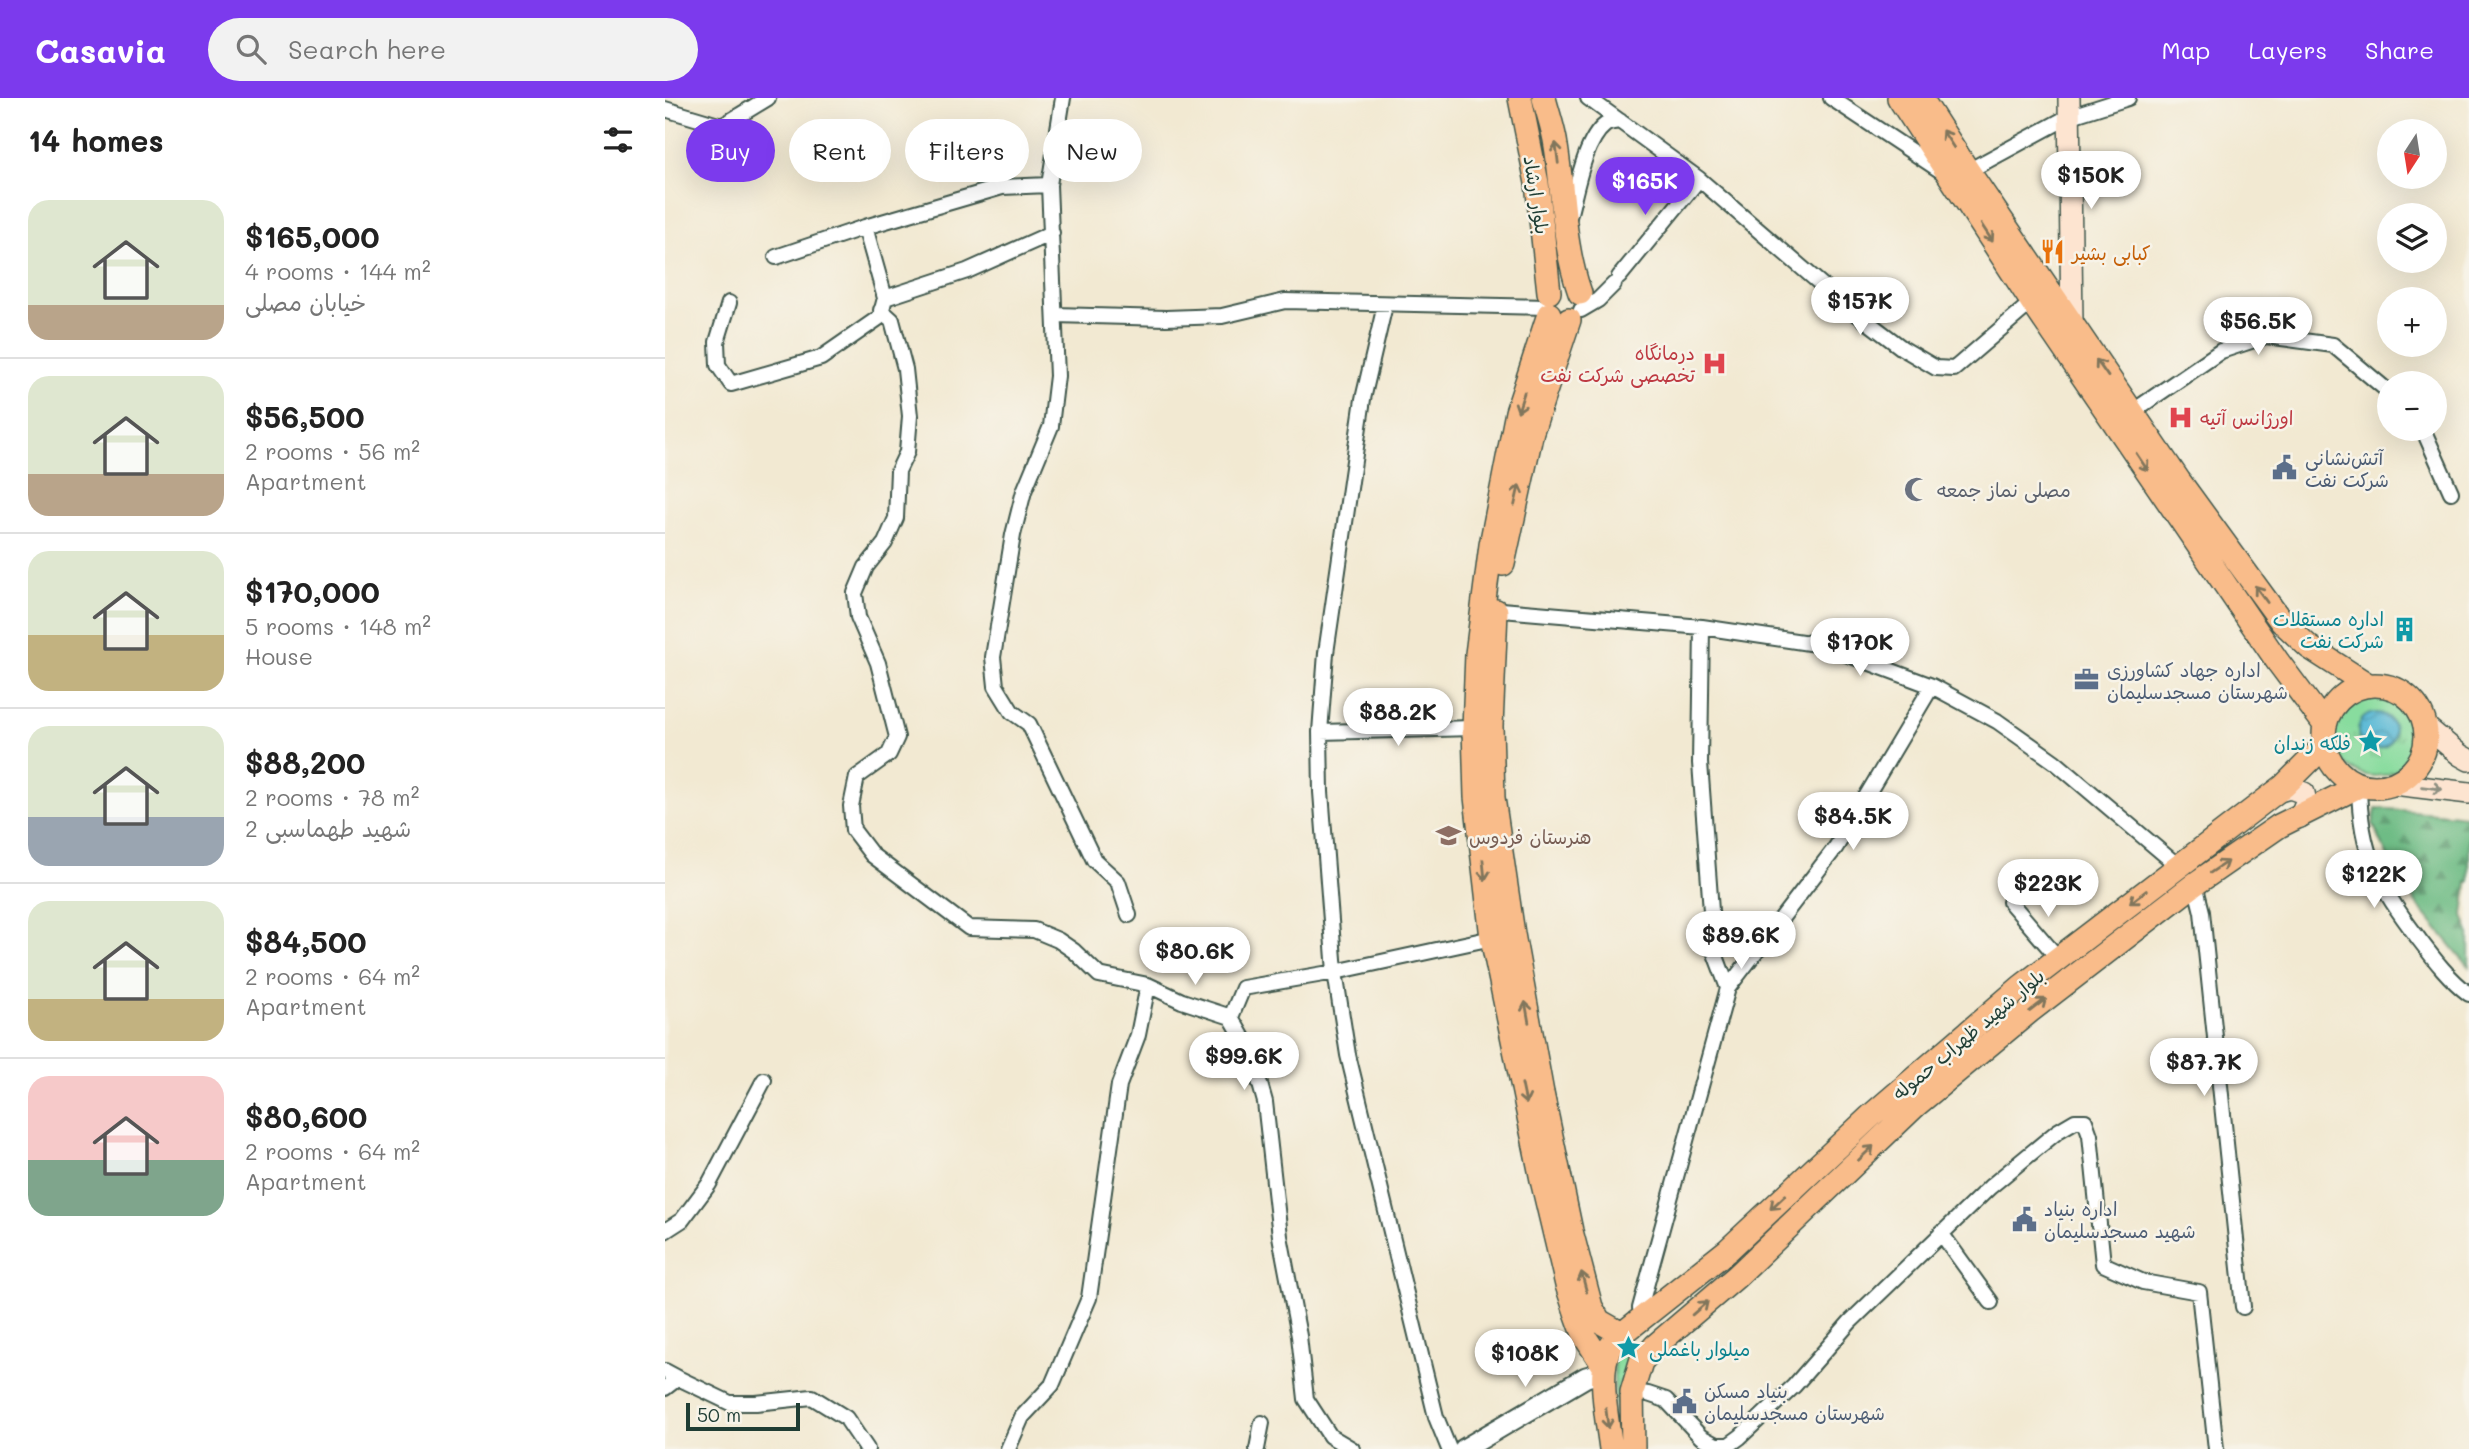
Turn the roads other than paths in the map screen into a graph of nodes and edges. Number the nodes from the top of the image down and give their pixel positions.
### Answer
1 (768, 98) edge
2 (1063, 98) edge
3 (1520, 98) edge
4 (1544, 98) edge
5 (1588, 98) edge
6 (1831, 98) edge
7 (1899, 98) edge
8 (1921, 98) edge
9 (2128, 98) edge
10 (2069, 107) edge
11 (665, 109) edge
12 (1620, 121) junction
13 (1959, 174) junction
14 (1699, 180) junction
15 (1049, 185) junction
16 (865, 227) junction
17 (1565, 232) junction
18 (1052, 233) junction
19 (776, 257) dead end
20 (2032, 302) junction
21 (729, 303) dead end
22 (883, 304) junction
23 (1385, 305) junction
24 (1562, 306) junction
25 (1055, 315) junction
26 (2072, 324) junction
27 (2377, 382) edge
28 (2132, 412) junction
29 (2428, 441) edge
30 (2451, 492) dead end
31 (1488, 609) junction
32 (1702, 627) junction
33 (2309, 646) junction
34 (2283, 668) junction
35 (2368, 685) junction
36 (1932, 686) junction
37 (2424, 724) junction
38 (1474, 728) junction
39 (1320, 732) junction
40 (2325, 736) junction
41 (2469, 760) edge
42 (2394, 784) junction
43 (2359, 786) junction
44 (2276, 792) junction
45 (2469, 793) edge
46 (2300, 817) junction
47 (2178, 866) junction
48 (2195, 884) junction
49 (2010, 902) dead end
50 (1129, 915) dead end
51 (1492, 938) junction
52 (2058, 958) junction
53 (1335, 972) junction
54 (1148, 985) junction
55 (1728, 988) junction
56 (2469, 994) edge
57 (1231, 1017) junction
58 (764, 1080) dead end
59 (665, 1231) edge
60 (1941, 1233) junction
61 (1991, 1302) dead end
62 (2243, 1307) dead end
63 (1644, 1315) junction
64 (1622, 1334) junction
65 (1656, 1347) junction
66 (1605, 1374) junction
67 (671, 1375) edge
68 (665, 1388) edge
69 (1632, 1390) junction
70 (1262, 1423) dead end
71 (867, 1449) edge
72 (1008, 1449) edge
73 (1257, 1449) edge
74 (1352, 1449) edge
75 (1449, 1449) edge
76 (1464, 1449) edge
77 (1611, 1449) edge
78 (1633, 1449) edge
79 (2216, 1449) edge

1 - 11 street
2 - 15 street
3 - 24 main road, بلوار ارشاد
17 -> 4 main road, بلوار ارشاد
5 - 12 street
6 - 13 street
7 - 13 main road
13 -> 8 main road
9 - 10 street
10 - 13 street
10 - 26 main road
12 - 14 street
12 - 17 street
13 -> 20 main road
13 - 26 main road
14 - 20 street
14 - 24 street
15 - 16 street
15 - 18 street
16 - 19 street
16 - 22 street
17 - 24 main road, بلوار ارشاد
18 - 22 street
18 - 25 street
20 -> 34 main road
21 - 22 street
22 - 54 street
23 - 24 street
23 - 25 street
23 - 39 street
24 - 31 main road
25 - 50 street
28 -> 26 main road
27 - 28 street
33 -> 28 main road
29 - 30 street
31 - 32 street
31 - 38 main road
64 -> 31 main road
32 - 36 street
32 - 55 street
33 - 34 main road
33 - 35 main road
34 - 40 main road
35 - 37 main road
35 - 40 main road
36 - 47 street
36 - 55 street
37 - 41 main road
37 - 42 main road
38 - 39 street
38 -> 51 main road
39 - 53 street
40 - 43 main road
40 - 44 main road, بلوار شهید ظهراب حموله
42 - 43 main road
42 -> 45 main road
43 - 46 main road, بلوار شهید ظهراب حموله
43 - 56 street
44 - 46 main road
44 - 47 main road, بلوار شهید ظهراب حموله
48 -> 46 main road, بلوار شهید ظهراب حموله
47 -> 52 main road, بلوار شهید ظهراب حموله
48 - 62 street
65 -> 48 main road, بلوار شهید ظهراب حموله
49 - 52 street
51 - 53 street
51 -> 66 main road
52 -> 63 main road, بلوار شهید ظهراب حموله
53 - 57 street
53 - 75 street
54 - 57 street
54 - 72 street
55 - 63 street
57 - 74 street
58 - 59 street
60 - 61 street
60 - 69 street
60 - 79 street
63 - 64 main road, بلوار شهید ظهراب حموله
63 - 65 main road
64 - 65 main road
64 - 66 main road
65 - 69 main road
66 - 76 street
66 -> 77 main road
67 - 68 street
67 - 71 street
69 - 78 main road
70 - 73 street

